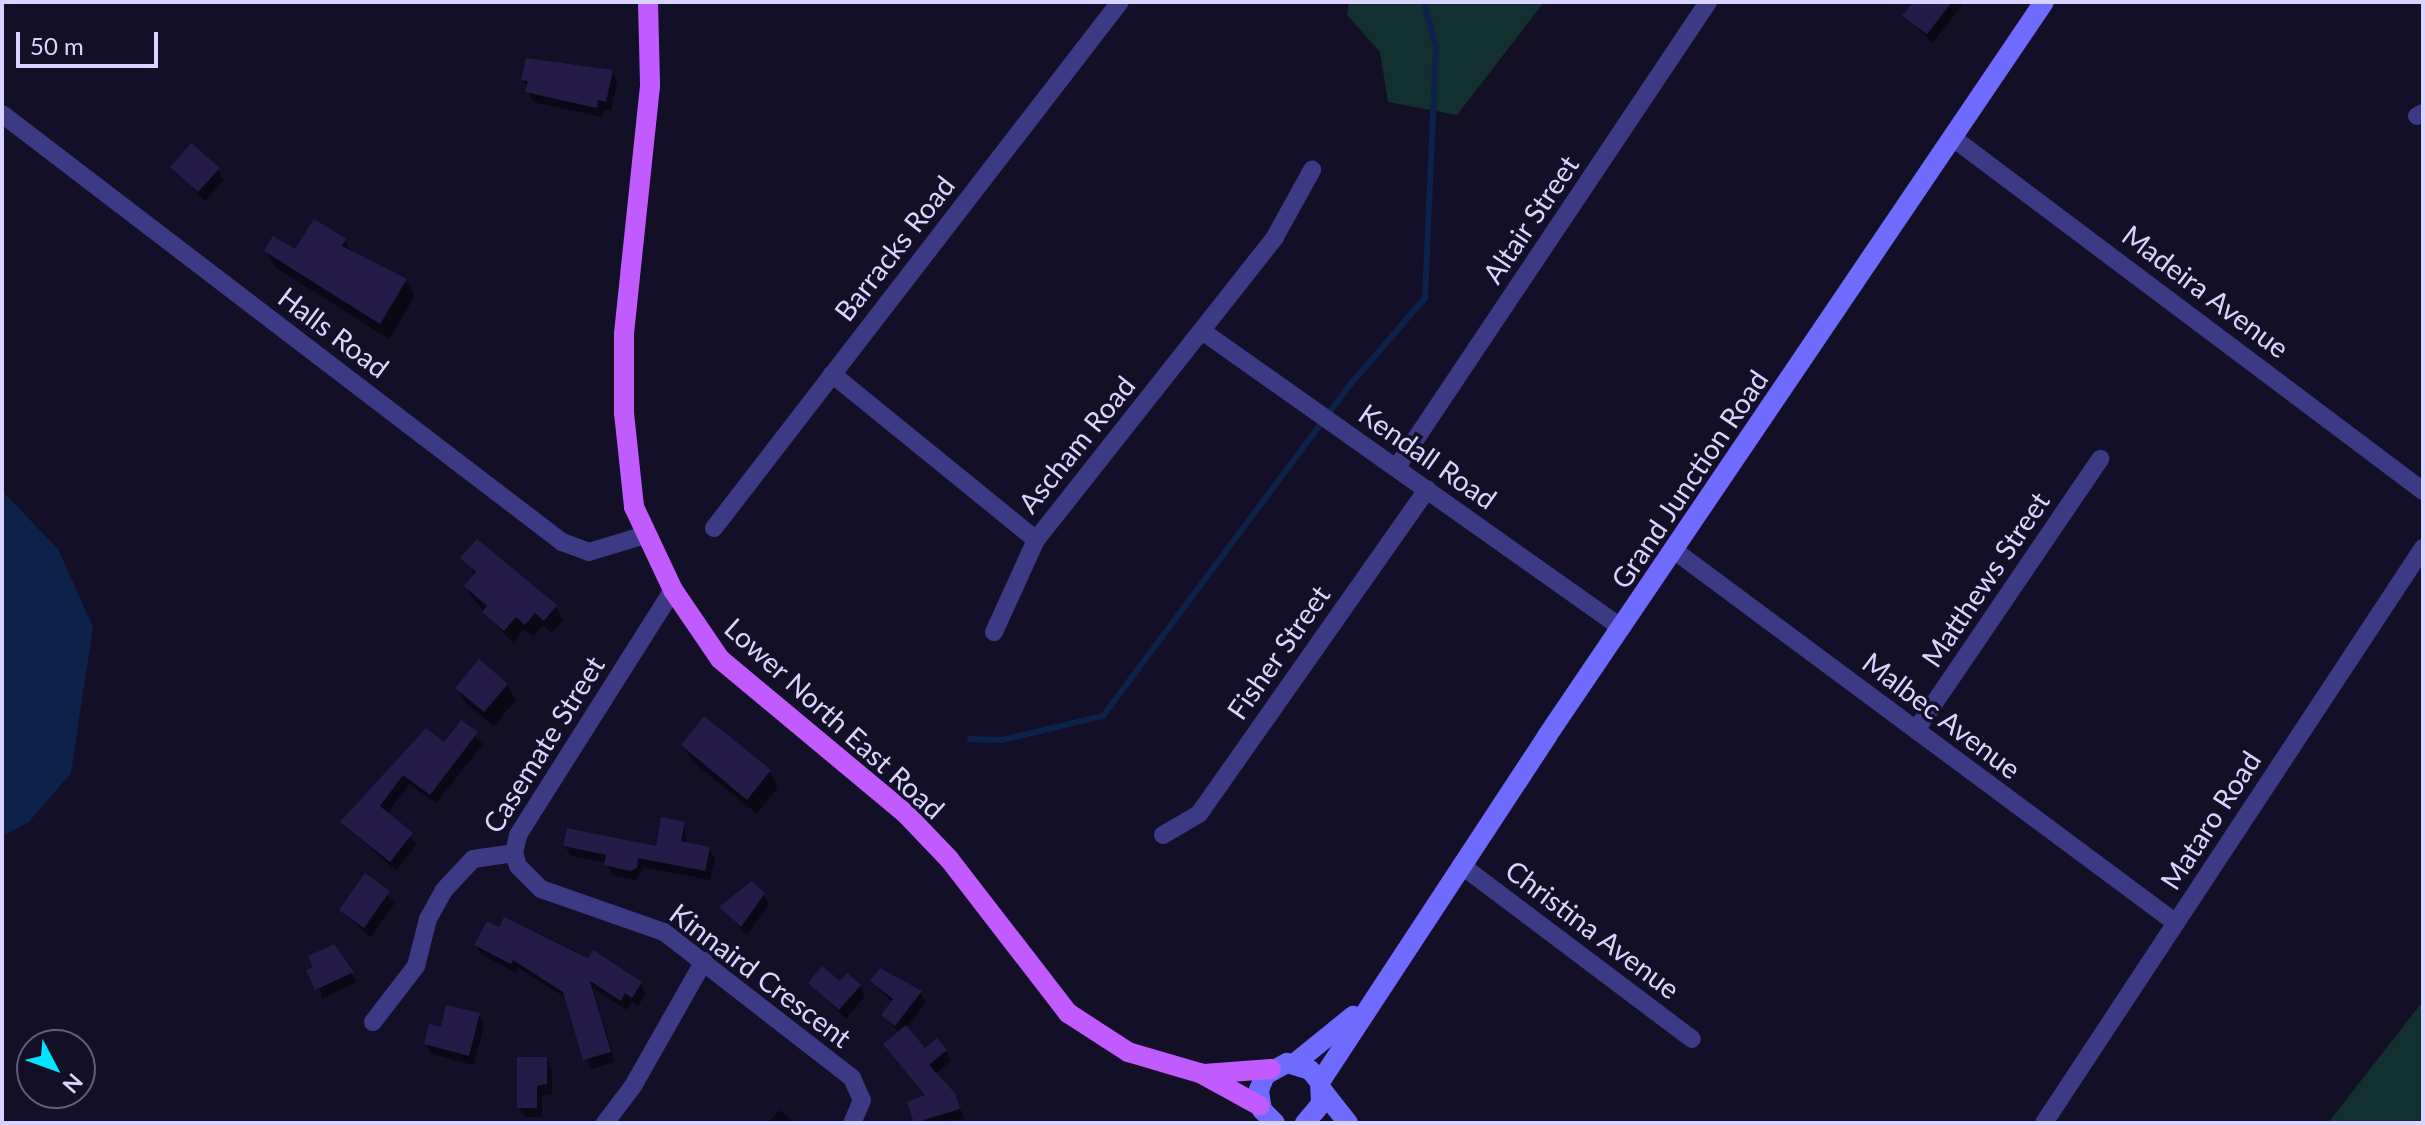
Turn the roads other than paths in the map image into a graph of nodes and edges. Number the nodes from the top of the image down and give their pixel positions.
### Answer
1 (648, 2) edge
2 (1120, 2) edge
3 (1708, 2) edge
4 (2044, 2) edge
5 (2, 114) edge
6 (1953, 138) junction
7 (1312, 170) dead end
8 (1202, 331) junction
9 (832, 374) junction
10 (2100, 459) dead end
11 (1397, 467) junction
12 (1427, 489) junction
13 (2423, 491) edge
14 (714, 528) dead end
15 (645, 535) junction
16 (1036, 540) junction
17 (2423, 548) edge
18 (1675, 551) junction
19 (673, 590) junction
20 (1622, 628) junction
21 (994, 632) dead end
22 (1916, 730) junction
23 (1163, 835) dead end
24 (514, 853) junction
25 (1461, 865) junction
26 (2176, 923) junction
27 (704, 961) junction
28 (1382, 988) junction
29 (373, 1022) dead end
30 (1692, 1039) dead end
31 (1295, 1063) junction
32 (1271, 1069) junction
33 (1200, 1073) junction
34 (1321, 1086) junction
35 (1263, 1116) edge
36 (605, 1123) edge
37 (852, 1123) edge
38 (1305, 1123) edge
39 (1348, 1123) edge
40 (2044, 1123) edge

1 - 15 main road, Lower North East Road
2 - 9 street, Barracks Road
3 - 11 street, Altair Street
4 - 6 main road, Grand Junction Road
5 - 15 street, Halls Road
6 - 13 street, Madeira Avenue
6 - 18 main road, Grand Junction Road
7 - 8 street, Ascham Road
8 - 11 street, Kendall Road
8 - 16 street, Ascham Road
9 - 14 street, Barracks Road
9 - 16 street, Ascham Road
10 - 22 street, Matthews Street
11 - 12 street, Kendall Road
12 - 20 street, Kendall Road
12 - 23 street, Fisher Street
15 - 19 main road, Lower North East Road
16 - 21 street
17 - 26 street, Mataro Road
18 - 20 main road, Grand Junction Road
18 - 22 street, Malbec Avenue
19 - 24 street, Casemate Street
19 - 33 main road, Lower North East Road
20 - 25 main road, Grand Junction Road
22 - 26 street, Malbec Avenue
24 - 27 street, Kinnaird Crescent
24 - 29 street, Casemate Street
25 - 28 main road, Grand Junction Road
25 - 30 street, Christina Avenue
26 - 40 street, Mataro Road
27 - 36 street
27 - 37 street, Kinnaird Crescent
28 - 31 main road, Grand Junction Road
28 - 34 main road, Grand Junction Road
31 - 32 main road
31 - 34 main road
32 - 33 main road, Lower North East Road
32 - 35 main road
33 - 35 main road, Lower North East Road
34 - 38 main road, Grand Junction Road
34 - 39 main road

